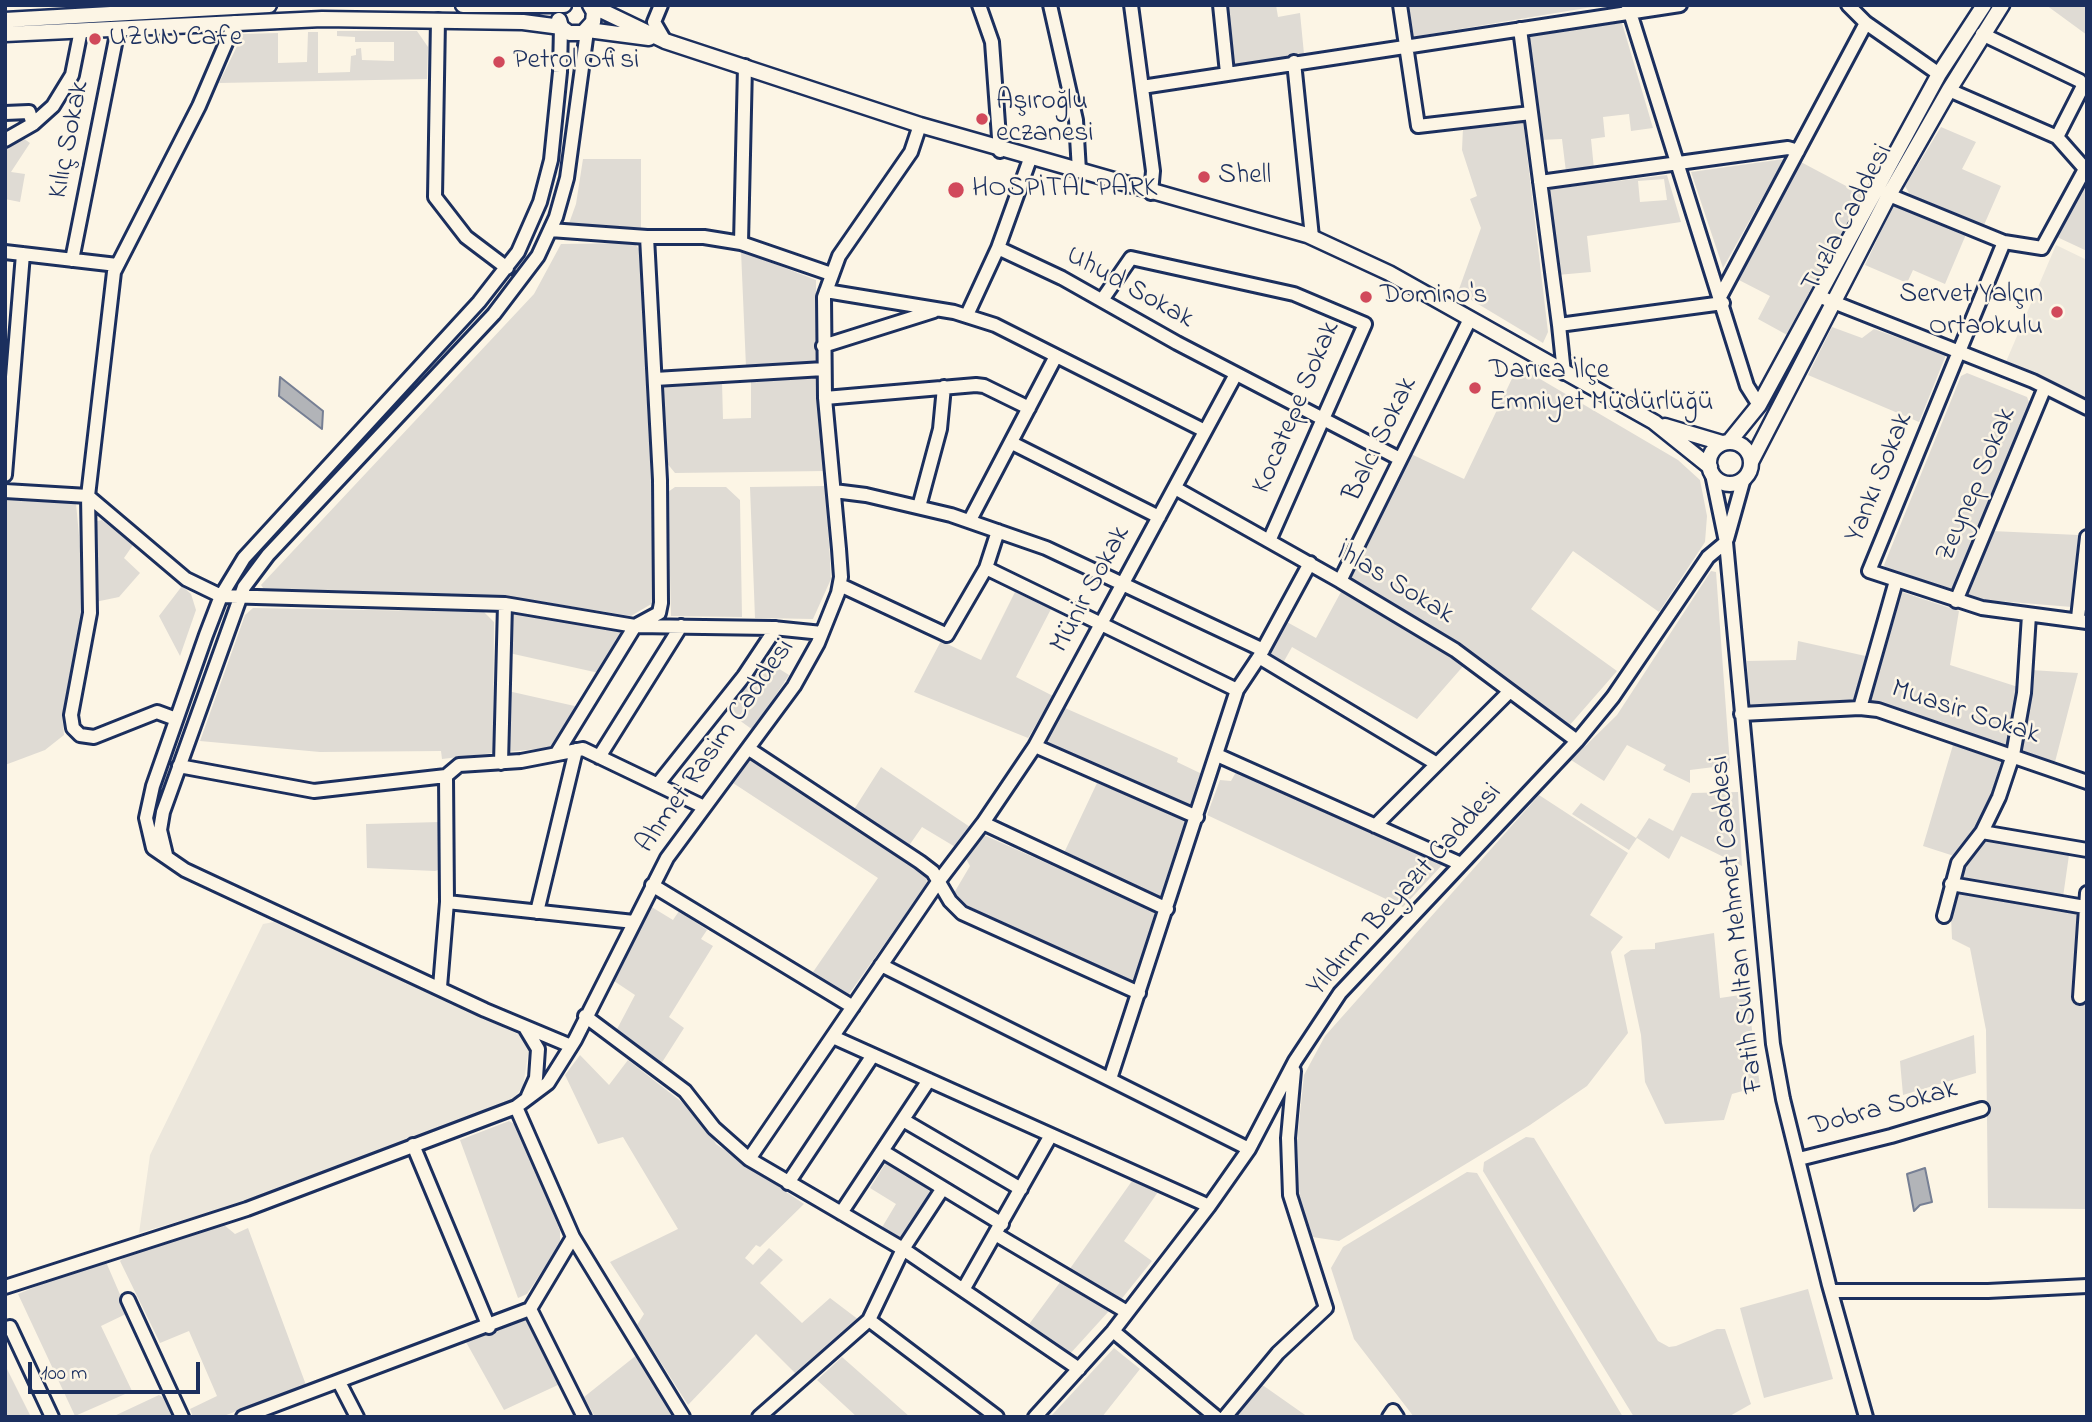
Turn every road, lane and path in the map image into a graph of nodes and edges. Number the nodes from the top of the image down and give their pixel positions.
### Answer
1 (269, 5) edge
2 (463, 5) edge
3 (546, 5) edge
4 (590, 5) edge
5 (662, 5) edge
6 (979, 5) edge
7 (1049, 5) edge
8 (1131, 5) edge
9 (1220, 5) edge
10 (1400, 5) edge
11 (1680, 5) edge
12 (1848, 5) edge
13 (1984, 5) edge
14 (2002, 5) edge
15 (524, 6) edge
16 (563, 6) edge
17 (178, 7) edge
18 (1630, 9) edge
19 (93, 11) edge
20 (5, 20) edge
21 (438, 20) junction
22 (235, 22) junction
23 (1866, 23) junction
24 (545, 25) junction
25 (561, 27) junction
26 (118, 29) junction
27 (1520, 29) junction
28 (80, 30) junction
29 (588, 30) junction
30 (607, 32) junction
31 (5, 34) edge
32 (1982, 34) junction
33 (665, 41) junction
34 (1406, 45) junction
35 (560, 47) junction
36 (586, 48) junction
37 (1294, 62) junction
38 (745, 66) junction
39 (1227, 73) junction
40 (1939, 74) junction
41 (1142, 87) junction
42 (1949, 89) junction
43 (5, 113) edge
44 (1531, 113) junction
45 (33, 124) junction
46 (920, 125) junction
47 (2057, 137) junction
48 (5, 140) edge
49 (1000, 150) junction
50 (1798, 151) junction
51 (1030, 159) junction
52 (1679, 164) junction
53 (2086, 170) edge
54 (1079, 171) junction
55 (1540, 182) junction
56 (1151, 192) junction
57 (1889, 195) junction
58 (550, 230) junction
59 (647, 237) junction
60 (1312, 237) junction
61 (2004, 242) junction
62 (741, 243) junction
63 (998, 248) junction
64 (5, 252) edge
65 (23, 254) junction
66 (72, 260) junction
67 (117, 265) junction
68 (507, 268) junction
69 (831, 274) junction
70 (826, 291) junction
71 (1722, 299) junction
72 (1825, 299) junction
73 (1102, 300) junction
74 (937, 310) junction
75 (967, 315) junction
76 (1469, 321) junction
77 (1559, 325) junction
78 (823, 346) junction
79 (1959, 352) junction
80 (1056, 356) junction
81 (824, 369) junction
82 (1564, 373) junction
83 (1236, 374) junction
84 (655, 379) junction
85 (944, 387) junction
86 (2045, 387) junction
87 (825, 398) junction
88 (1759, 405) junction
89 (1029, 408) junction
90 (2087, 408) edge
91 (1322, 419) junction
92 (1654, 422) junction
93 (1205, 431) junction
94 (1725, 442) junction
95 (1012, 443) junction
96 (1400, 459) junction
97 (1751, 462) junction
98 (1711, 471) junction
99 (5, 475) edge
100 (1744, 478) junction
101 (1175, 488) junction
102 (5, 491) edge
103 (834, 491) junction
104 (88, 496) junction
105 (919, 507) junction
106 (1159, 517) junction
107 (970, 520) junction
108 (998, 531) junction
109 (2087, 537) edge
110 (1269, 541) junction
111 (1726, 542) junction
112 (1310, 564) junction
113 (986, 568) junction
114 (1340, 580) junction
115 (1896, 581) junction
116 (1123, 584) junction
117 (840, 585) junction
118 (221, 596) junction
119 (238, 599) junction
120 (1956, 601) junction
121 (505, 604) junction
122 (2029, 615) junction
123 (2082, 620) edge
124 (1102, 622) junction
125 (635, 626) junction
126 (681, 626) junction
127 (776, 628) junction
128 (822, 633) junction
129 (1261, 653) junction
130 (1237, 690) junction
131 (1510, 691) junction
132 (1860, 708) junction
133 (1741, 714) junction
134 (176, 719) junction
135 (1577, 741) junction
136 (1035, 746) junction
137 (749, 749) junction
138 (576, 750) junction
139 (557, 753) junction
140 (1217, 755) junction
141 (2013, 755) junction
142 (598, 757) junction
143 (501, 762) junction
144 (1437, 764) junction
145 (180, 766) junction
146 (446, 776) junction
147 (2087, 782) edge
148 (658, 784) junction
149 (704, 807) junction
150 (1197, 817) junction
151 (983, 824) junction
152 (1376, 826) junction
153 (1982, 832) junction
154 (2087, 850) edge
155 (166, 855) junction
156 (1461, 864) junction
157 (938, 882) junction
158 (1951, 884) junction
159 (652, 885) junction
160 (2087, 893) edge
161 (447, 902) junction
162 (2085, 906) junction
163 (1167, 909) junction
164 (537, 912) junction
165 (1944, 916) dead end
166 (634, 922) junction
167 (881, 965) junction
168 (440, 987) junction
169 (1139, 993) junction
170 (2080, 997) dead end
171 (853, 1007) junction
172 (585, 1016) junction
173 (525, 1028) junction
174 (833, 1037) junction
175 (571, 1046) junction
176 (873, 1055) junction
177 (1295, 1061) junction
178 (1110, 1079) junction
179 (929, 1080) junction
180 (521, 1103) junction
181 (1982, 1109) dead end
182 (903, 1119) junction
183 (1051, 1135) junction
184 (413, 1145) junction
185 (1250, 1149) junction
186 (882, 1151) junction
187 (749, 1159) junction
188 (1799, 1159) junction
189 (788, 1183) junction
190 (943, 1188) junction
191 (1021, 1189) junction
192 (1209, 1206) junction
193 (841, 1213) junction
194 (999, 1230) junction
195 (573, 1237) junction
196 (903, 1249) junction
197 (2087, 1286) edge
198 (5, 1287) edge
199 (962, 1290) junction
200 (1831, 1292) junction
201 (128, 1300) dead end
202 (530, 1309) junction
203 (1127, 1312) junction
204 (869, 1320) junction
205 (10, 1327) dead end
206 (489, 1327) junction
207 (1113, 1331) junction
208 (1079, 1369) junction
209 (339, 1382) junction
210 (280, 1411) edge
211 (52, 1417) edge
212 (183, 1417) edge
213 (243, 1417) edge
214 (357, 1417) edge
215 (584, 1417) edge
216 (683, 1417) edge
217 (760, 1417) edge
218 (996, 1417) edge
219 (1035, 1417) edge
220 (1216, 1417) edge
221 (1225, 1417) edge
222 (1389, 1417) edge
223 (1397, 1417) edge
224 (1866, 1417) edge

1 - 17 main road
2 - 15 main road
3 - 15 main road
3 - 16 main road
4 - 29 main road
4 - 33 main road
5 - 33 street
6 - 49 street
7 - 54 street
8 - 41 street
9 - 39 street
10 - 34 street
11 - 18 street
12 - 23 street
13 - 40 main road, Tuzla Caddesi
14 - 32 main road, Tuzla Caddesi
16 - 25 main road
17 - 19 main road
18 - 27 street
18 - 52 street
19 - 20 main road
21 - 22 main road
21 - 24 main road
21 - 68 street
22 - 26 main road
22 - 67 street
23 - 40 street
23 - 50 street
24 - 25 main road
24 - 35 street
25 - 29 main road
25 - 35 street
26 - 28 main road
26 - 66 street, Kılıç Sokak
27 - 34 street
27 - 44 street
28 - 31 main road
28 - 45 street
29 - 30 main road
29 - 36 street
30 - 33 main road
30 - 36 street
32 - 42 main road, Tuzla Caddesi
32 - 47 street
33 - 38 main road
34 - 37 street
34 - 44 street
35 - 68 street
36 - 58 street
37 - 39 street
37 - 60 street
38 - 46 main road
38 - 62 street
39 - 41 street
40 - 72 main road, Tuzla Caddesi
41 - 56 street
42 - 47 street
42 - 57 main road, Tuzla Caddesi
43 - 45 street
44 - 55 street
45 - 48 street
46 - 49 main road
46 - 69 street, Ahmet Rasim Caddesi
47 - 53 street
49 - 51 main road
50 - 52 street
50 - 71 street
51 - 54 main road
51 - 63 street
52 - 55 street
52 - 71 street
53 - 61 street
54 - 56 main road
55 - 77 street
56 - 60 main road
57 - 61 street
57 - 72 main road, Tuzla Caddesi
58 - 59 street
58 - 119 street
59 - 62 street
59 - 84 street
60 - 76 main road
61 - 79 street
62 - 69 street
63 - 73 street, Uhud Sokak
63 - 75 street
64 - 65 street
65 - 66 street
65 - 99 street
66 - 67 street
67 - 104 street
68 - 118 street
69 - 70 street, Ahmet Rasim Caddesi
70 - 74 street
70 - 78 street, Ahmet Rasim Caddesi
71 - 77 street
71 - 88 street
72 - 79 street
72 - 88 main road, Tuzla Caddesi
72 - 97 main road, Tuzla Caddesi
73 - 83 street, Uhud Sokak
73 - 91 street, Kocatepe Sokak
74 - 75 street
74 - 78 street
75 - 80 street
76 - 82 main road
76 - 96 street, Balcı Sokak
77 - 82 street
78 - 81 street, Ahmet Rasim Caddesi
79 - 86 street
79 - 115 street, Yankı Sokak
80 - 89 street
80 - 93 street
81 - 84 street
81 - 87 street, Ahmet Rasim Caddesi
82 - 92 main road
83 - 91 street
83 - 93 street, Münir Sokak
84 - 125 street
85 - 87 street
85 - 89 street
85 - 105 street
86 - 90 street
86 - 120 street, Zeynep Sokak
87 - 103 street, Ahmet Rasim Caddesi
88 - 94 main road, Tuzla Caddesi
89 - 95 street
91 - 96 street
91 - 110 street, Kocatepe Sokak
92 - 94 main road
92 - 98 main road
93 - 101 street, Münir Sokak
94 - 97 main road
94 - 98 main road
95 - 106 street
95 - 107 street
96 - 114 street, Balcı Sokak
97 - 100 main road
98 - 100 main road
98 - 111 street, Fatih Sultan Mehmet Caddesi
100 - 111 street, Fatih Sultan Mehmet Caddesi
101 - 106 street, Münir Sokak
101 - 110 street, İhlas Sokak
102 - 104 street
103 - 105 street
103 - 117 street, Ahmet Rasim Caddesi
104 - 118 street
104 - 134 street
105 - 107 street
106 - 116 street, Münir Sokak
107 - 108 street
108 - 113 street
108 - 116 street
109 - 123 street
110 - 112 street, İhlas Sokak
111 - 133 street, Fatih Sultan Mehmet Caddesi
111 - 135 street, Yıldırım Beyazıt Caddesi
112 - 114 street, İhlas Sokak
112 - 129 street
113 - 117 street
113 - 124 street
114 - 131 street, İhlas Sokak
115 - 120 street, Yankı Sokak
115 - 132 street
116 - 124 street, Münir Sokak
116 - 129 street
117 - 128 street, Ahmet Rasim Caddesi
118 - 119 street
118 - 134 street
119 - 121 street
119 - 145 street
120 - 122 street, Yankı Sokak
121 - 125 street
121 - 143 street
122 - 123 street, Yankı Sokak
122 - 141 street
124 - 130 street
124 - 136 street, Münir Sokak
125 - 126 street
125 - 139 street
126 - 127 street
126 - 142 street
127 - 128 street
127 - 148 street
128 - 137 street, Ahmet Rasim Caddesi
129 - 130 street
129 - 144 street
130 - 140 street
131 - 135 street, İhlas Sokak
131 - 144 street
132 - 133 street, Muasir Sokak
132 - 141 street, Muasir Sokak
133 - 188 street, Fatih Sultan Mehmet Caddesi
134 - 155 street
135 - 156 street, Yıldırım Beyazıt Caddesi
136 - 150 street
136 - 151 street, Münir Sokak
137 - 149 street, Ahmet Rasim Caddesi
137 - 157 street
138 - 139 street
138 - 142 street
138 - 164 street
139 - 143 street
140 - 150 street
140 - 152 street
141 - 147 street, Muasir Sokak
141 - 153 street
142 - 148 street
143 - 146 street
144 - 152 street
145 - 146 street
145 - 155 street
146 - 161 street
148 - 149 street
149 - 159 street, Ahmet Rasim Caddesi
150 - 163 street
151 - 157 street, Münir Sokak
151 - 163 street
152 - 156 street
153 - 154 street
153 - 158 street
155 - 168 street
156 - 177 street, Yıldırım Beyazıt Caddesi
157 - 167 street, Münir Sokak
157 - 169 street
158 - 162 street
158 - 165 street
159 - 166 street, Ahmet Rasim Caddesi
159 - 171 street
160 - 162 street
161 - 164 street
161 - 168 street
162 - 170 street
163 - 169 street
164 - 166 street
166 - 172 street, Ahmet Rasim Caddesi
167 - 171 street, Münir Sokak
167 - 178 street
168 - 173 street
169 - 178 street
171 - 174 street, Münir Sokak
172 - 175 street, Ahmet Rasim Caddesi
172 - 187 street
173 - 175 street
173 - 180 street
174 - 176 street
174 - 187 street, Münir Sokak
175 - 180 street, Ahmet Rasim Caddesi
176 - 179 street
176 - 189 street
177 - 185 street, Yıldırım Beyazıt Caddesi
177 - 221 street
178 - 185 street
179 - 182 street
179 - 183 street
180 - 184 street, Ahmet Rasim Caddesi
180 - 195 street
181 - 188 street, Dobra Sokak
182 - 186 street
182 - 191 street
183 - 191 street
183 - 192 street
184 - 198 street, Ahmet Rasim Caddesi
184 - 206 street
185 - 192 street, Yıldırım Beyazıt Caddesi
186 - 190 street
186 - 193 street
187 - 189 street
188 - 200 street, Fatih Sultan Mehmet Caddesi
189 - 193 street
190 - 194 street
190 - 196 street
191 - 194 street
192 - 203 street, Yıldırım Beyazıt Caddesi
193 - 196 street
194 - 199 street
194 - 203 street
195 - 202 street
195 - 216 street
196 - 199 street
196 - 204 street
197 - 200 street
199 - 208 street
200 - 224 street, Fatih Sultan Mehmet Caddesi
201 - 212 street
202 - 206 street
202 - 215 street
203 - 207 street, Yıldırım Beyazıt Caddesi
204 - 217 street
204 - 218 street
205 - 211 street
206 - 209 street
207 - 208 street, Yıldırım Beyazıt Caddesi
207 - 220 street
208 - 219 street, Yıldırım Beyazıt Caddesi
209 - 210 street
209 - 214 street
210 - 213 street
222 - 223 street

